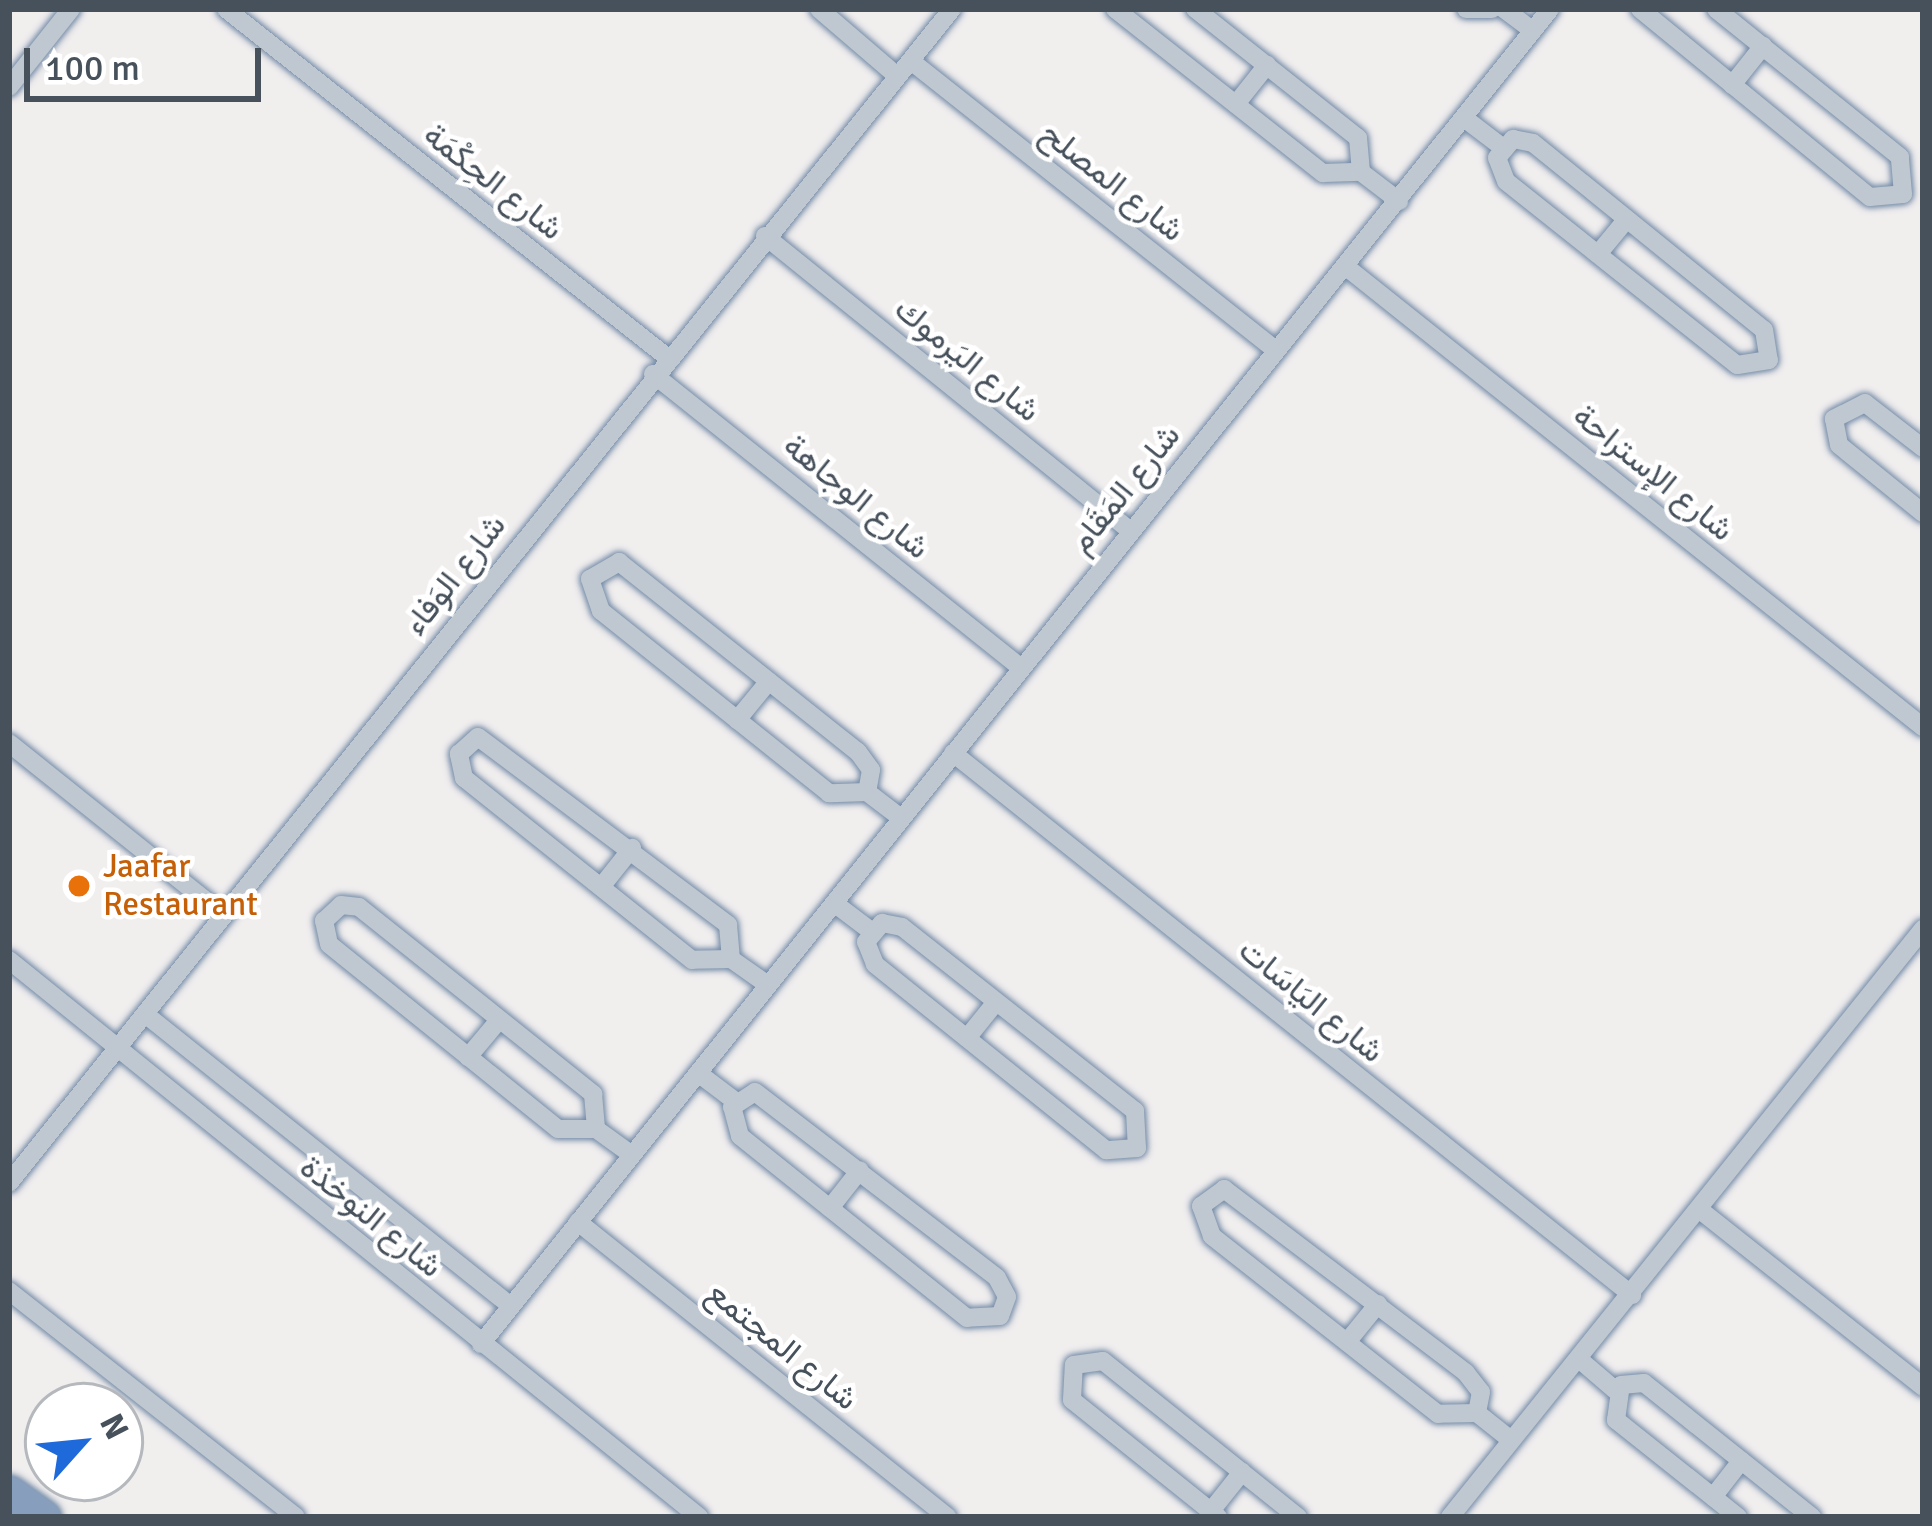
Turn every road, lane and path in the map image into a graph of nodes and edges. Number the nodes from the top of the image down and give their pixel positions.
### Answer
1 (71, 9) edge
2 (226, 9) edge
3 (819, 9) edge
4 (952, 9) edge
5 (1115, 9) edge
6 (1196, 9) edge
7 (1466, 9) edge
8 (1492, 9) edge
9 (1504, 9) edge
10 (1550, 9) edge
11 (1640, 9) edge
12 (1716, 9) edge
13 (1533, 31) junction
14 (1763, 46) junction
15 (1267, 65) junction
16 (904, 68) junction
17 (1732, 85) junction
18 (9, 87) edge
19 (1236, 104) junction
20 (1464, 118) junction
21 (1502, 147) junction
22 (1361, 172) junction
23 (1399, 201) junction
24 (1627, 218) junction
25 (765, 236) junction
26 (1598, 254) junction
27 (1345, 266) junction
28 (1275, 350) junction
29 (667, 358) junction
30 (653, 374) junction
31 (1923, 448) edge
32 (1923, 513) edge
33 (1130, 530) junction
34 (1021, 668) junction
35 (769, 680) junction
36 (737, 720) junction
37 (1923, 727) edge
38 (9, 742) edge
39 (953, 753) junction
40 (866, 792) junction
41 (901, 818) junction
42 (632, 848) junction
43 (601, 887) junction
44 (833, 903) junction
45 (224, 915) junction
46 (1923, 929) edge
47 (871, 931) junction
48 (731, 959) junction
49 (9, 960) edge
50 (768, 985) junction
51 (996, 1002) junction
52 (145, 1014) junction
53 (499, 1020) junction
54 (967, 1039) junction
55 (116, 1051) junction
56 (468, 1058) junction
57 (698, 1072) junction
58 (735, 1102) junction
59 (596, 1129) junction
60 (632, 1155) junction
61 (860, 1170) junction
62 (9, 1183) edge
63 (830, 1208) junction
64 (1700, 1210) junction
65 (578, 1222) junction
66 (9, 1291) edge
67 (1632, 1295) junction
68 (1378, 1304) junction
69 (511, 1306) junction
70 (1347, 1342) junction
71 (482, 1344) junction
72 (1580, 1360) junction
73 (1923, 1387) edge
74 (1615, 1390) junction
75 (1477, 1413) junction
76 (1511, 1440) junction
77 (1742, 1461) junction
78 (1242, 1472) junction
79 (9, 1492) edge
80 (1713, 1497) junction
81 (1214, 1514) edge
82 (44, 1517) edge
83 (296, 1517) edge
84 (699, 1517) edge
85 (948, 1517) edge
86 (1298, 1517) edge
87 (1450, 1517) edge
88 (1738, 1517) edge
89 (1812, 1517) edge

1 - 18 street
2 - 29 street, شارع الحِكْمَة
3 - 16 street, شارع المصلح
4 - 16 street, شارع الوَفاء
5 - 19 street
6 - 15 street
7 - 8 street
9 - 13 street
10 - 13 street, شارع المَقَام
11 - 17 street
12 - 14 street
13 - 20 street, شارع المَقَام
14 - 17 street
14 - 17 street
15 - 19 street
15 - 22 street
16 - 25 street, شارع الوَفاء
16 - 28 street, شارع المصلح
19 - 22 street
20 - 21 street
20 - 23 street, شارع المَقَام
21 - 24 street
21 - 26 street
22 - 23 street
23 - 27 street, شارع المَقَام
24 - 26 street
24 - 26 street
25 - 29 street, شارع الوَفاء
25 - 33 street, شارع اليَرموك
27 - 28 street, شارع المَقَام
27 - 37 street, شارع الإستراحة
28 - 33 street, شارع المَقَام
29 - 30 street, شارع الوَفاء
30 - 34 street, شارع الوجاهة
30 - 45 street, شارع الوَفاء
31 - 32 street
33 - 34 street, شارع المَقَام
34 - 39 street, شارع المَقَام
35 - 36 street
35 - 36 street
35 - 40 street
36 - 40 street
38 - 45 street
39 - 41 street, شارع المَقَام
39 - 67 street, شارع اليَاسَات
40 - 41 street
41 - 44 street, شارع المَقَام
42 - 43 street
42 - 43 street
42 - 48 street
43 - 48 street
44 - 47 street
44 - 50 street, شارع المَقَام
45 - 52 street, شارع الوَفاء
46 - 64 street
47 - 51 street
47 - 54 street
48 - 50 street
49 - 55 street, شارع النوخذة
50 - 57 street, شارع المَقَام
51 - 54 street
51 - 54 street
52 - 55 street, شارع الوَفاء
52 - 69 street, شارع النوخذة
53 - 56 street
53 - 56 street
53 - 59 street
55 - 62 street, شارع الوَفاء
55 - 71 street, شارع النوخذة
56 - 59 street
57 - 58 street
57 - 60 street, شارع المَقَام
58 - 61 street
58 - 63 street
59 - 60 street
60 - 65 street, شارع المَقَام
61 - 63 street
61 - 63 street
64 - 67 street
64 - 73 street
65 - 69 street, شارع المَقَام
65 - 85 street, شارع المجتمع
66 - 83 street
67 - 72 street
68 - 70 street
68 - 70 street
68 - 75 street
69 - 71 street, شارع المَقَام
70 - 75 street
71 - 84 street, شارع النوخذة
72 - 74 street
72 - 76 street
74 - 77 street
74 - 80 street
75 - 76 street
76 - 87 street
77 - 80 street
77 - 89 street
78 - 81 street
78 - 81 street
78 - 86 street
79 - 82 highway
80 - 88 street

